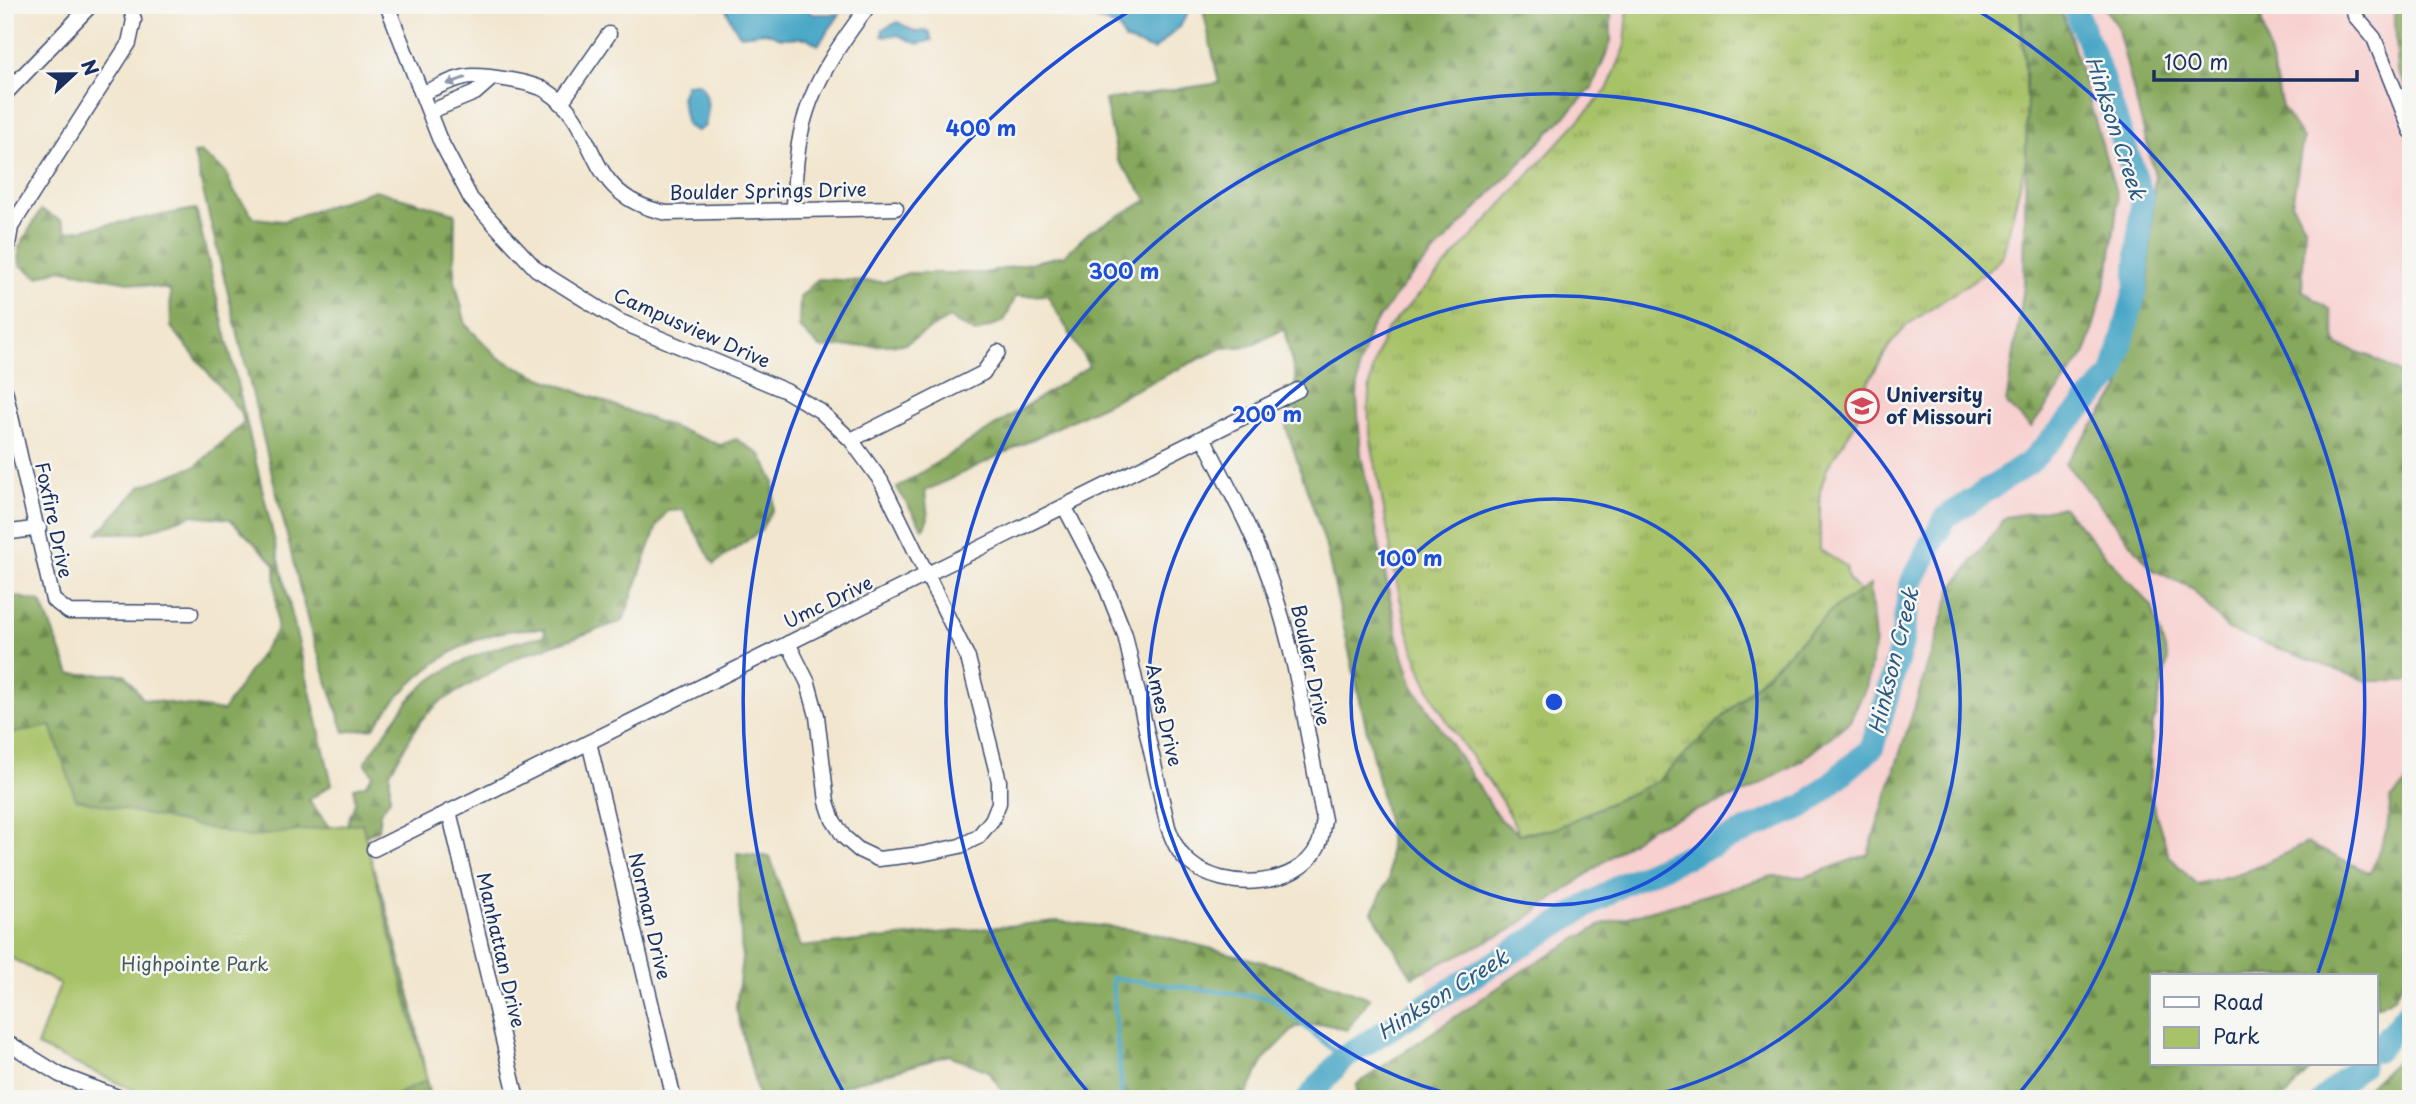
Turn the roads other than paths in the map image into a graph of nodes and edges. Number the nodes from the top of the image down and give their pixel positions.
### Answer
1 (91, 5) edge
2 (130, 5) edge
3 (387, 5) edge
4 (869, 5) edge
5 (2352, 5) edge
6 (610, 34) dead end
7 (491, 79) junction
8 (422, 93) junction
9 (5, 94) edge
10 (561, 103) junction
11 (429, 112) junction
12 (2411, 131) edge
13 (896, 208) dead end
14 (794, 209) junction
15 (5, 262) edge
16 (998, 352) dead end
17 (5, 390) edge
18 (1298, 390) dead end
19 (1203, 437) junction
20 (851, 440) junction
21 (1064, 506) junction
22 (39, 528) junction
23 (5, 533) edge
24 (928, 575) junction
25 (191, 613) dead end
26 (788, 643) junction
27 (589, 742) junction
28 (449, 811) junction
29 (374, 849) dead end
30 (1263, 883) joint
31 (5, 1041) edge
32 (123, 1099) edge
33 (517, 1099) edge
34 (674, 1099) edge

1 - 9 street
2 - 15 street
3 - 8 street, Campusview Drive
4 - 14 street
5 - 12 street
6 - 10 street
7 -> 8 street, Boulder Springs Drive
7 - 10 street, Boulder Springs Drive
7 - 11 street
8 - 11 street, Campusview Drive
10 - 14 street, Boulder Springs Drive
11 - 20 street, Campusview Drive
13 - 14 street, Boulder Springs Drive
16 - 20 street
17 - 22 street, Foxfire Drive
18 - 19 street, Umc Drive
19 - 21 street, Umc Drive
19 - 30 street, Boulder Drive
20 - 24 street, Campusview Drive
21 - 24 street, Umc Drive
21 - 30 street, Ames Drive
22 - 23 street
22 - 25 street, Foxfire Drive
24 - 26 street, Umc Drive
24 - 26 street, Campusview Drive
26 - 27 street, Umc Drive
27 - 28 street, Umc Drive
27 - 34 street, Norman Drive
28 - 29 street, Umc Drive
28 - 33 street, Manhattan Drive
31 - 32 street

